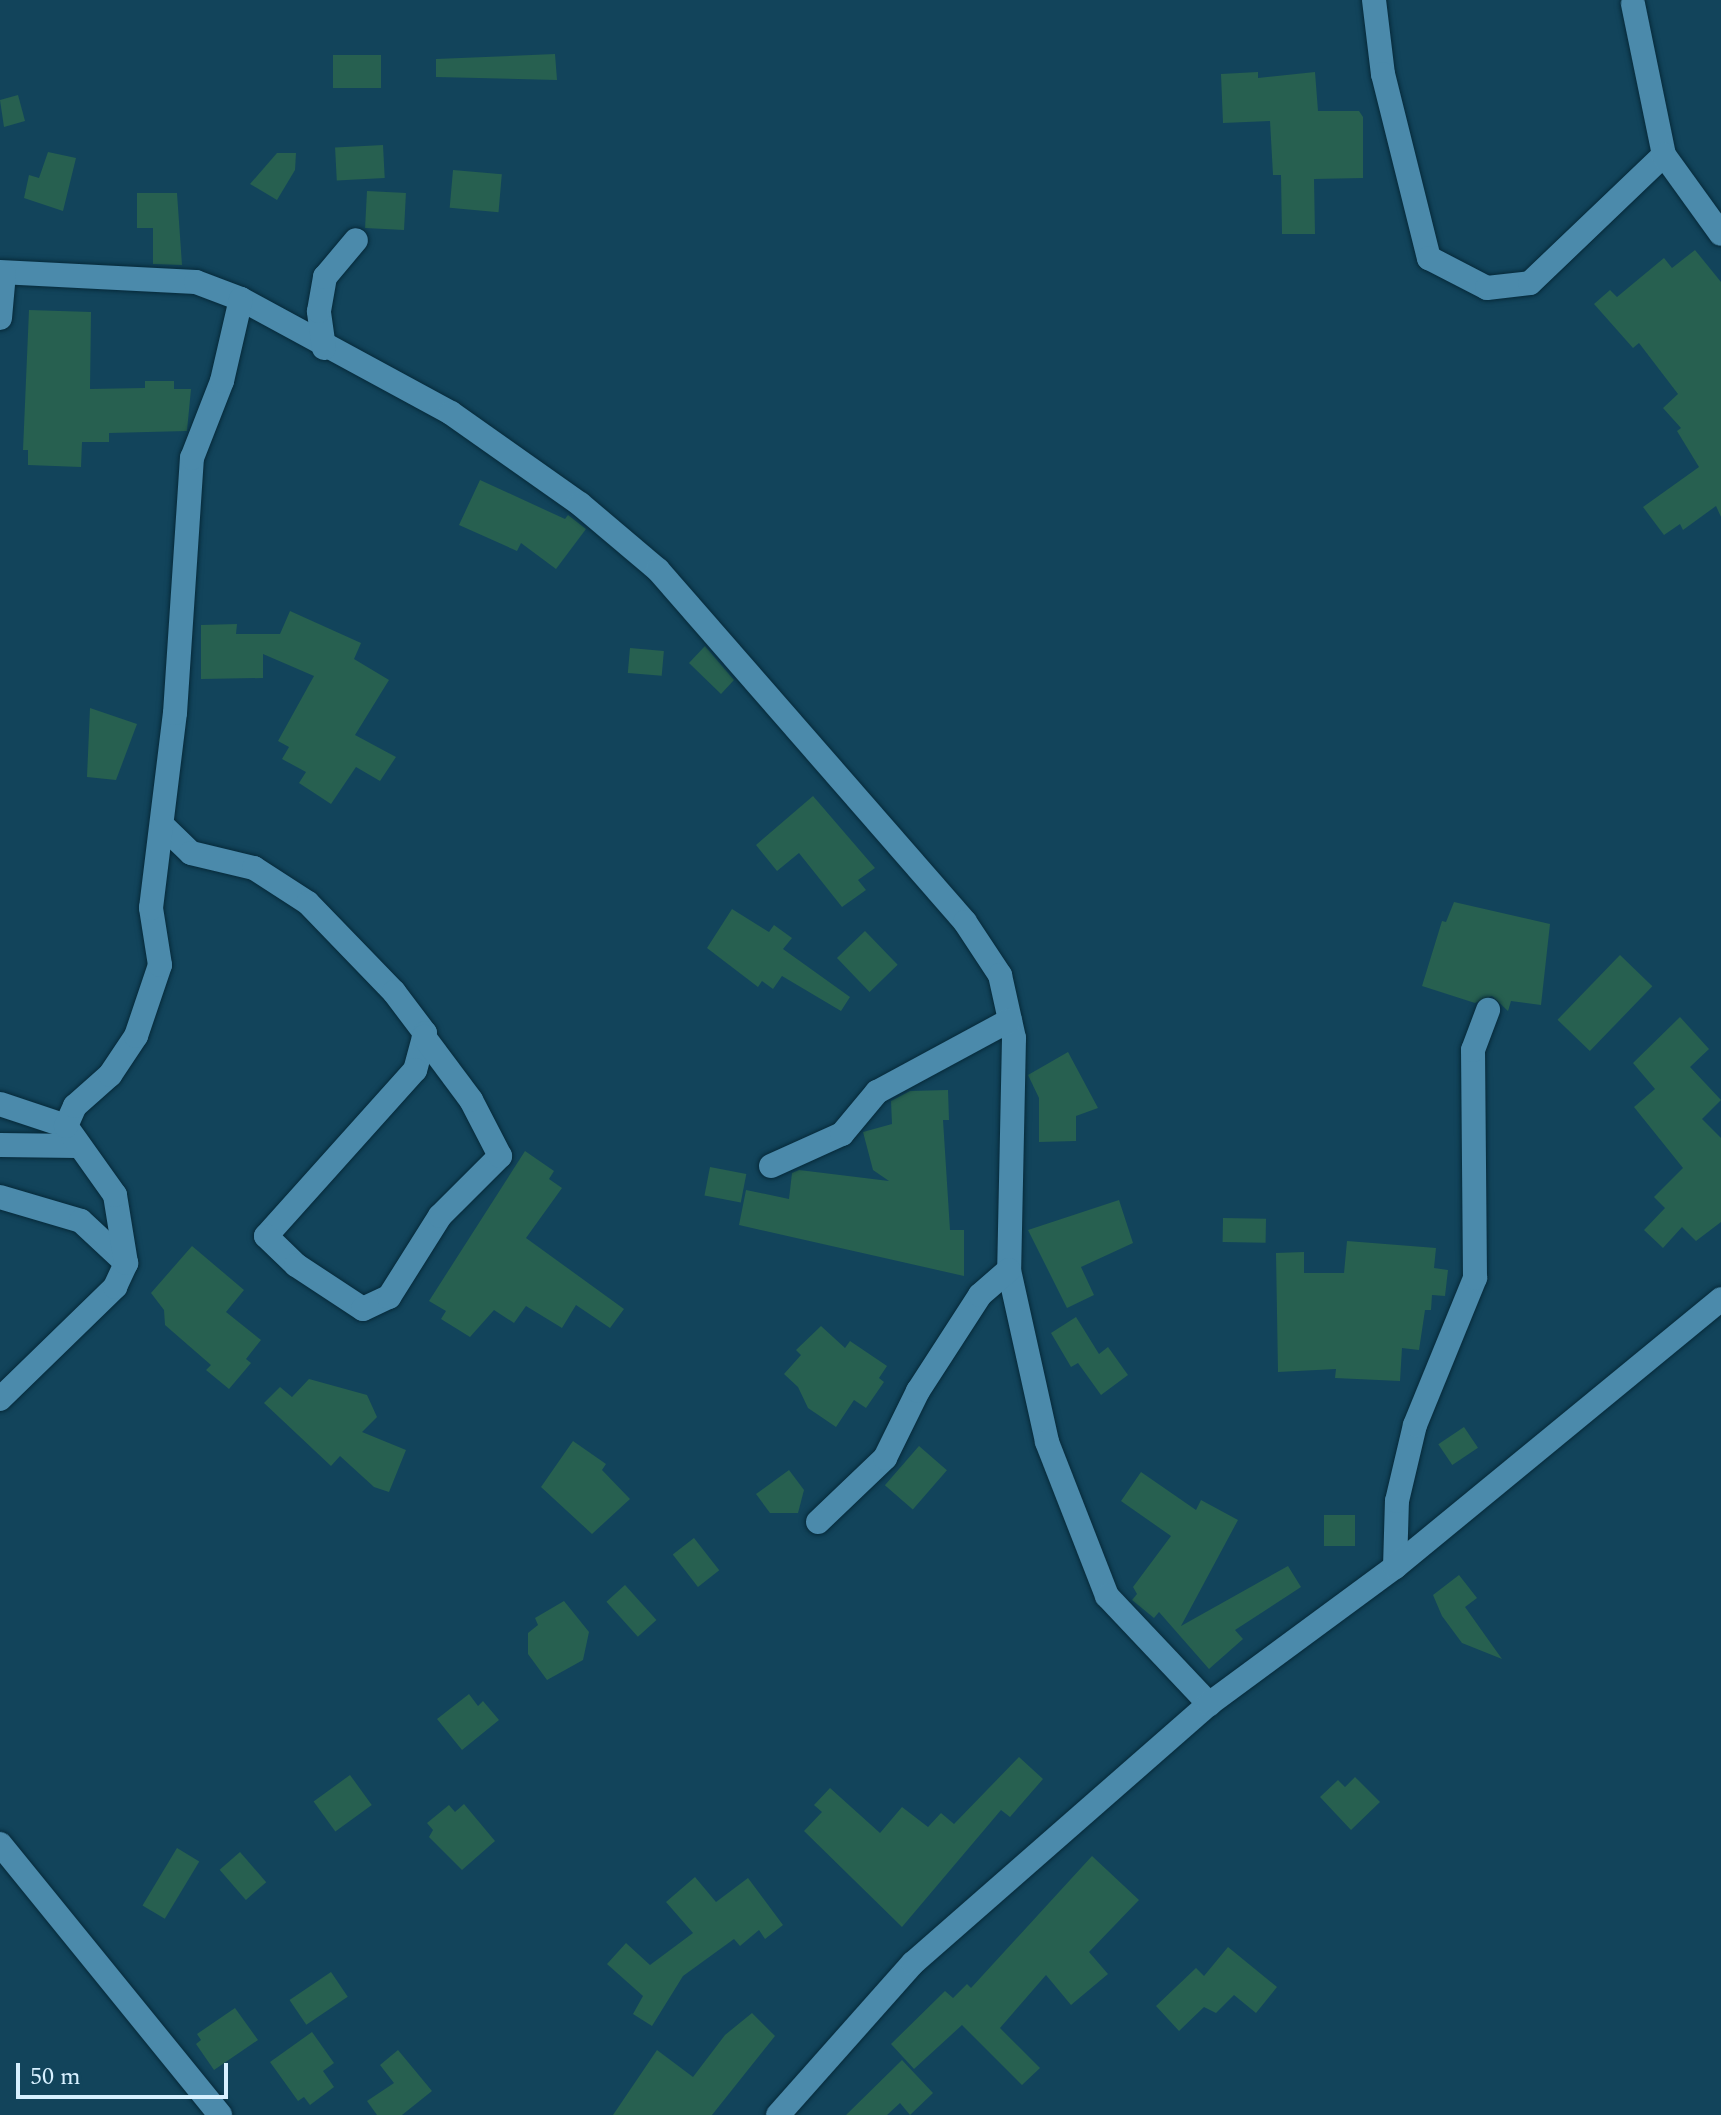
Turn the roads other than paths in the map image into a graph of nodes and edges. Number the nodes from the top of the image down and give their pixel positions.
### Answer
1 (1374, 0) edge
2 (1633, 4) dead end
3 (1664, 155) junction
4 (1721, 234) edge
5 (356, 240) dead end
6 (2, 273) edge
7 (241, 299) junction
8 (0, 318) edge
9 (324, 348) junction
10 (164, 827) junction
11 (1488, 1010) dead end
12 (1010, 1020) junction
13 (424, 1037) junction
14 (0, 1104) edge
15 (71, 1136) junction
16 (0, 1145) edge
17 (771, 1166) dead end
18 (0, 1197) edge
19 (126, 1263) junction
20 (1009, 1270) junction
21 (1721, 1299) edge
22 (0, 1399) edge
23 (818, 1522) dead end
24 (1395, 1567) junction
25 (1209, 1704) junction
26 (0, 1844) edge
27 (220, 2115) edge
28 (778, 2115) edge

1 - 3 street
2 - 3 street
3 - 4 street
5 - 9 street
6 - 7 street
6 - 8 street
7 - 9 street
7 - 10 street
9 - 12 street
10 - 13 street
10 - 15 street
11 - 24 street
12 - 17 street
12 - 20 street
13 - 13 street
14 - 15 street
15 - 16 street
15 - 19 street
18 - 19 street
19 - 22 street
20 - 23 street
20 - 25 street
21 - 24 street
24 - 25 street
25 - 28 street
26 - 27 street

